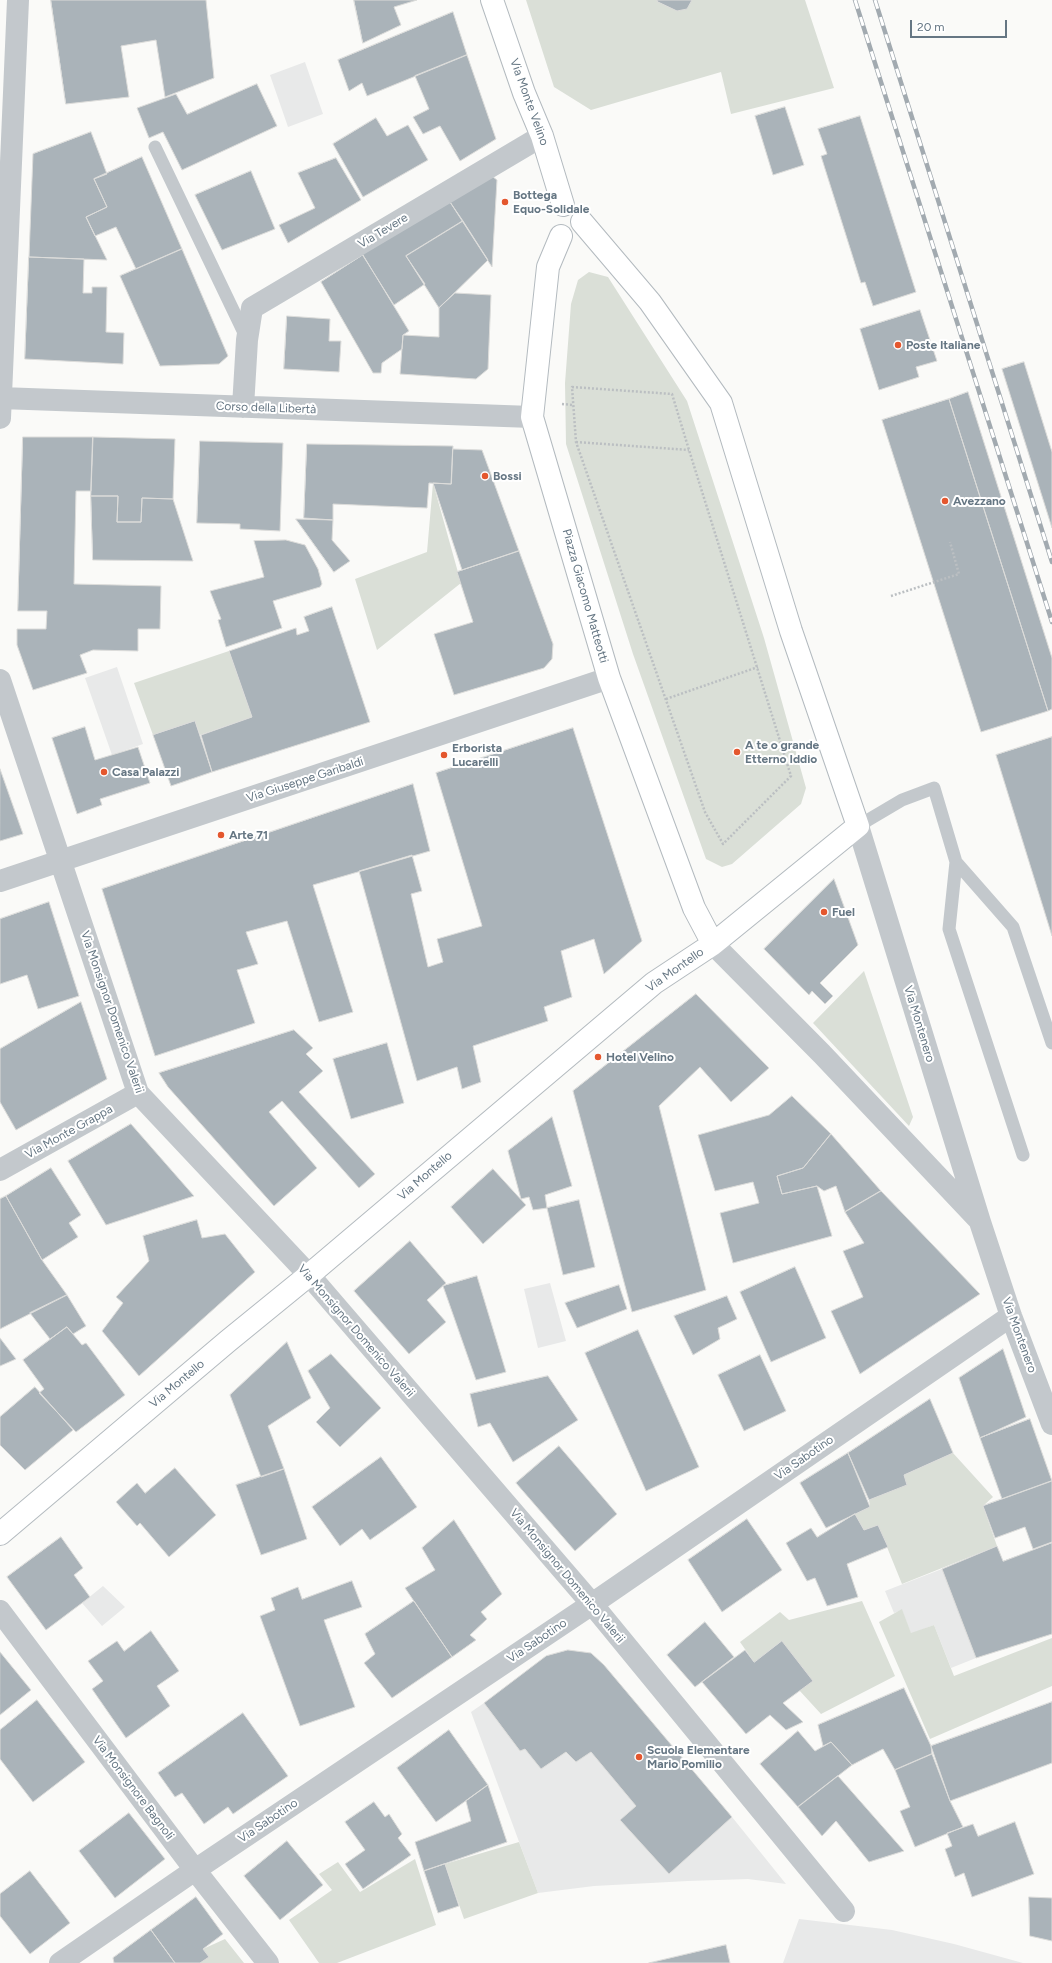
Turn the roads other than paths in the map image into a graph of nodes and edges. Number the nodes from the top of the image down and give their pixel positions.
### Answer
1 (18, 0) edge
2 (492, 0) edge
3 (542, 136) junction
4 (155, 147) dead end
5 (563, 205) junction
6 (582, 222) junction
7 (561, 236) junction
8 (248, 340) junction
9 (0, 405) edge
10 (243, 407) junction
11 (532, 417) junction
12 (609, 678) junction
13 (0, 680) edge
14 (858, 826) junction
15 (60, 861) junction
16 (956, 862) junction
17 (0, 881) edge
18 (713, 944) junction
19 (1052, 1043) edge
20 (138, 1093) junction
21 (1023, 1156) dead end
22 (0, 1170) edge
23 (980, 1222) junction
24 (309, 1276) junction
25 (1011, 1316) junction
26 (1052, 1424) edge
27 (0, 1534) edge
28 (592, 1604) junction
29 (0, 1611) edge
30 (195, 1870) junction
31 (844, 1911) dead end
32 (60, 1963) edge
33 (268, 1963) edge

1 - 9 street
2 - 3 street, Via Monte Velino
3 - 5 street, Via Monte Velino
3 - 8 street, Via Tevere
4 - 8 lane, Via Tevere
5 - 6 street
5 - 7 street
6 - 7 street
6 - 14 street
7 - 11 street, Piazza Giacomo Matteotti
8 - 10 street, Via Tevere
9 - 10 street, Corso della Libertà
10 - 11 street, Corso della Libertà
11 - 12 street, Piazza Giacomo Matteotti
12 - 15 street, Via Giuseppe Garibaldi
12 - 18 street, Piazza Giacomo Matteotti
13 - 15 street, Via Monsignor Domenico Valerii
14 - 16 lane
14 - 18 street, Via Montello
14 - 23 street, Via Montenero
15 - 17 street, Via Giuseppe Garibaldi
15 - 20 street, Via Monsignor Domenico Valerii
16 - 19 lane
16 - 21 lane
18 - 23 street, Via Montenero
18 - 24 street, Via Montello
20 - 22 street, Via Monte Grappa
20 - 24 street, Via Monsignor Domenico Valerii
23 - 25 street, Via Montenero
24 - 27 street, Via Montello
24 - 28 street, Via Monsignor Domenico Valerii
25 - 26 street, Via Montenero
25 - 28 street, Via Sabotino
28 - 30 street, Via Sabotino
28 - 31 street, Via Monsignor Domenico Valerii
29 - 30 street, Via Monsignore Bagnoli
30 - 32 street, Via Sabotino
30 - 33 street, Via Monsignore Bagnoli

